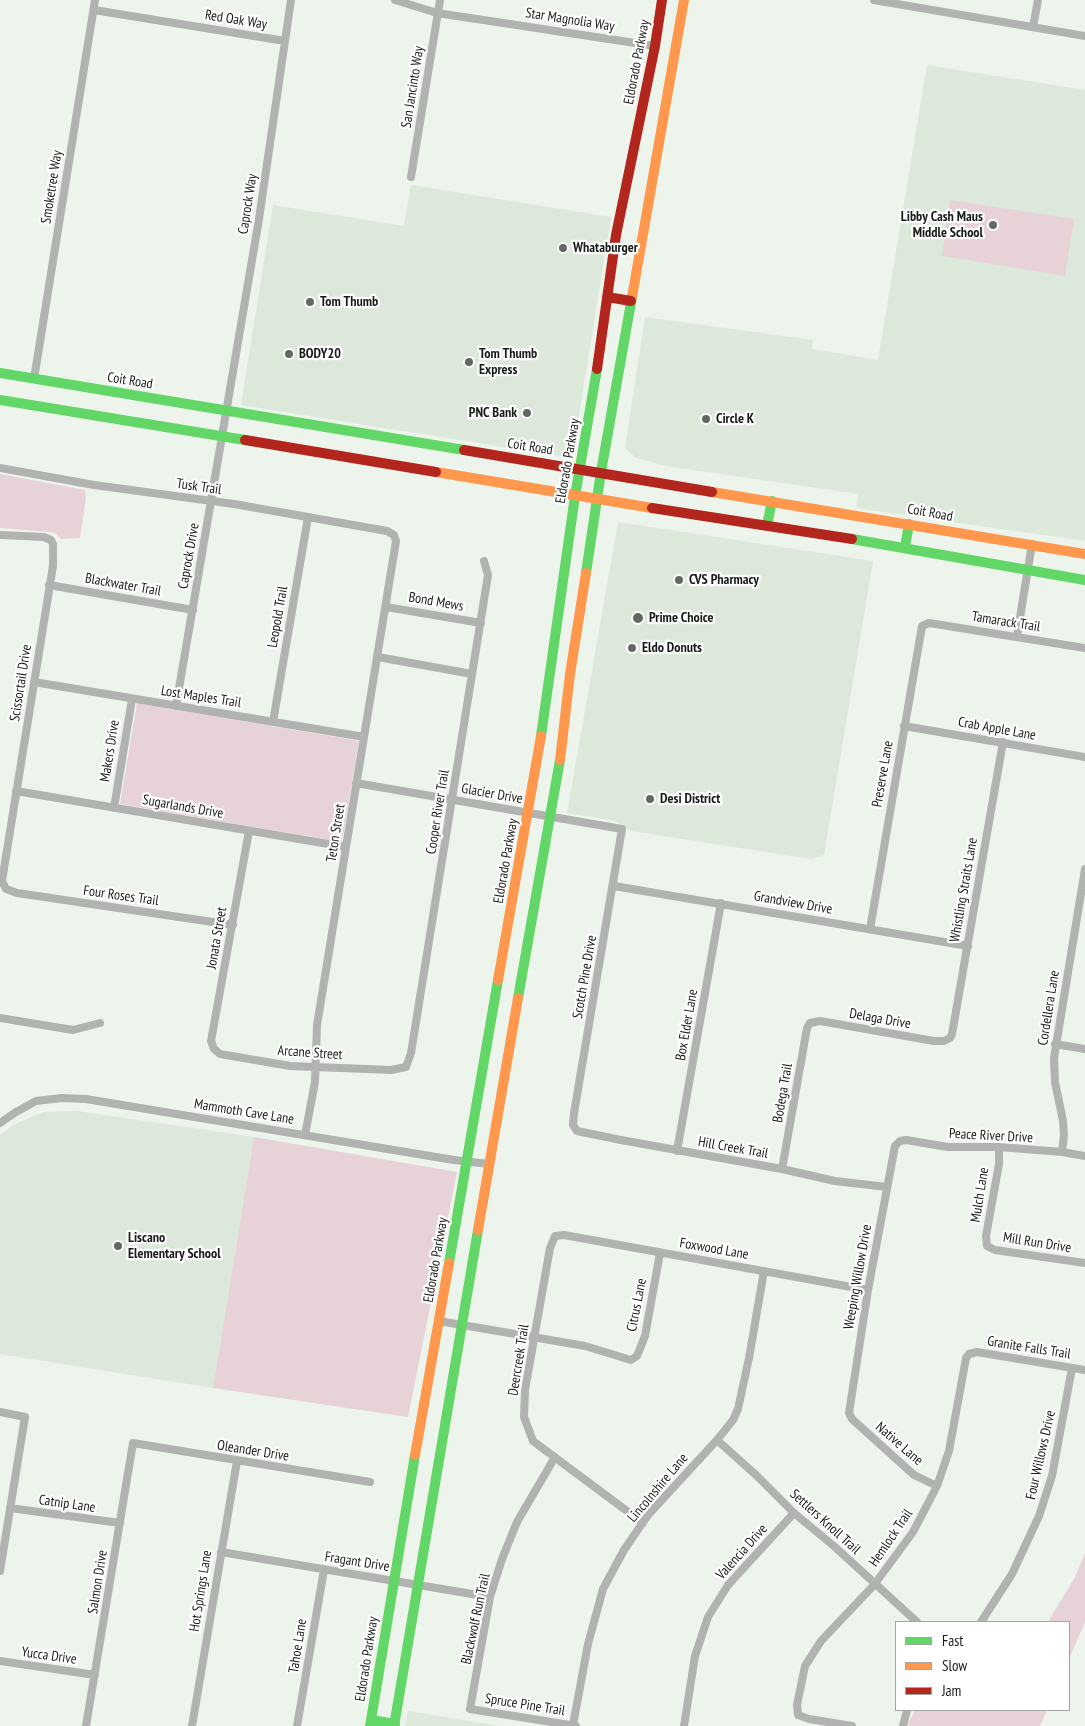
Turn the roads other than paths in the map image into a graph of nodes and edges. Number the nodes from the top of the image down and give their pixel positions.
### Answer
1 (95, 0) edge
2 (291, 0) edge
3 (395, 0) edge
4 (440, 0) edge
5 (662, 0) edge
6 (684, 0) edge
7 (874, 0) edge
8 (930, 0) edge
9 (1038, 0) edge
10 (94, 10) junction
11 (928, 10) junction
12 (438, 13) junction
13 (1033, 27) junction
14 (1085, 36) edge
15 (285, 41) junction
16 (655, 46) junction
17 (675, 50) junction
18 (411, 177) dead end
19 (607, 297) junction
20 (631, 301) junction
21 (0, 373) edge
22 (34, 379) junction
23 (0, 400) edge
24 (226, 411) junction
25 (222, 436) junction
26 (0, 468) edge
27 (581, 470) junction
28 (601, 472) junction
29 (575, 496) junction
30 (598, 499) junction
31 (211, 501) junction
32 (772, 501) junction
33 (308, 517) junction
34 (909, 524) junction
35 (767, 525) junction
36 (0, 535) edge
37 (394, 535) joint
38 (1032, 544) junction
39 (905, 547) junction
40 (1085, 554) edge
41 (484, 560) dead end
42 (1028, 570) junction
43 (1085, 580) edge
44 (49, 585) junction
45 (386, 606) junction
46 (193, 610) junction
47 (481, 623) junction
48 (923, 624) joint
49 (1017, 636) junction
50 (1085, 648) edge
51 (378, 657) junction
52 (549, 670) junction
53 (472, 674) junction
54 (570, 674) junction
55 (34, 682) junction
56 (132, 699) junction
57 (176, 706) junction
58 (273, 722) junction
59 (904, 726) junction
60 (364, 737) junction
61 (1003, 742) junction
62 (1085, 757) edge
63 (356, 783) junction
64 (16, 791) junction
65 (452, 800) junction
66 (114, 808) junction
67 (528, 813) junction
68 (550, 818) junction
69 (622, 829) joint
70 (249, 831) junction
71 (346, 847) junction
72 (1085, 868) edge
73 (614, 886) junction
74 (6, 889) joint
75 (721, 903) junction
76 (233, 925) junction
77 (870, 929) junction
78 (968, 946) junction
79 (0, 1018) edge
80 (100, 1023) dead end
81 (810, 1023) joint
82 (946, 1040) joint
83 (1055, 1044) junction
84 (214, 1049) joint
85 (1085, 1049) edge
86 (315, 1067) junction
87 (406, 1067) joint
88 (0, 1123) edge
89 (575, 1129) joint
90 (305, 1135) junction
91 (896, 1144) joint
92 (999, 1147) junction
93 (677, 1151) junction
94 (1062, 1152) junction
95 (1085, 1156) edge
96 (467, 1162) junction
97 (490, 1164) junction
98 (782, 1169) junction
99 (887, 1187) junction
100 (555, 1236) joint
101 (987, 1246) joint
102 (660, 1252) junction
103 (1085, 1263) edge
104 (764, 1271) junction
105 (868, 1290) junction
106 (439, 1321) junction
107 (461, 1325) junction
108 (535, 1338) junction
109 (970, 1354) joint
110 (1072, 1368) junction
111 (1085, 1370) edge
112 (0, 1412) edge
113 (850, 1416) joint
114 (717, 1440) junction
115 (133, 1442) joint
116 (555, 1458) junction
117 (237, 1461) junction
118 (370, 1482) dead end
119 (937, 1486) junction
120 (10, 1508) junction
121 (794, 1513) junction
122 (120, 1523) junction
123 (643, 1523) junction
124 (220, 1552) junction
125 (0, 1570) edge
126 (324, 1570) junction
127 (394, 1581) junction
128 (418, 1585) junction
129 (874, 1585) junction
130 (490, 1597) junction
131 (916, 1621) edge
132 (981, 1621) edge
133 (0, 1661) edge
134 (95, 1675) junction
135 (470, 1709) joint
136 (908, 1711) edge
137 (371, 1723) edge
138 (395, 1725) edge
139 (86, 1726) edge
140 (192, 1726) edge
141 (298, 1726) edge
142 (574, 1726) edge
143 (684, 1726) edge
144 (852, 1726) edge
145 (902, 1726) edge

1 - 10 street, Smoketree Way
2 - 15 street, Caprock Way
3 - 12 street, Star Magnolia Way
4 - 12 street, San Jancinto Way
5 - 16 main road, Eldorado Parkway
6 - 17 main road
7 - 11 street
8 - 11 street
9 - 13 street
10 - 15 street, Red Oak Way
10 - 22 street, Smoketree Way
11 - 13 street
12 - 16 street, Star Magnolia Way
12 - 18 street, San Jancinto Way
13 - 14 street
15 - 24 street, Caprock Way
16 - 17 main road
16 - 19 main road, Eldorado Parkway
17 - 20 main road
19 - 20 main road
19 - 27 main road, Eldorado Parkway
20 - 28 main road
21 - 22 main road, Coit Road
22 - 24 main road, Coit Road
23 - 25 main road
24 - 25 street, Caprock Drive
24 - 27 main road, Coit Road
25 - 29 main road
25 - 31 street, Caprock Drive
26 - 31 street, Tusk Trail
27 - 28 main road, Coit Road
27 - 29 main road, Eldorado Parkway
28 - 30 main road
28 - 32 main road, Coit Road
29 - 30 main road
29 - 52 main road, Eldorado Parkway
30 - 35 main road
30 - 54 main road
31 - 33 street, Tusk Trail
31 - 46 street, Caprock Drive
32 - 34 main road, Coit Road
32 - 35 main road
33 - 37 street, Tusk Trail
33 - 58 street, Leopold Trail
34 - 38 main road, Coit Road
34 - 39 main road
35 - 39 main road
36 - 44 street, Scissortail Drive
37 - 45 street, Teton Street
38 - 40 main road, Coit Road
38 - 42 street
39 - 42 main road
41 - 47 street, Cooper River Trail
42 - 43 main road
42 - 49 street
44 - 46 street, Blackwater Trail
44 - 55 street, Scissortail Drive
45 - 47 street, Bond Mews
45 - 51 street, Teton Street
46 - 57 street, Caprock Drive
47 - 53 street, Cooper River Trail
48 - 49 street, Tamarack Trail
48 - 59 street, Preserve Lane
49 - 50 street, Tamarack Trail
51 - 53 street
51 - 60 street, Teton Street
52 - 54 main road
52 - 67 main road, Eldorado Parkway
53 - 65 street, Cooper River Trail
54 - 68 main road
55 - 56 street, Lost Maples Trail
55 - 64 street, Scissortail Drive
56 - 57 street, Lost Maples Trail
56 - 66 street, Makers Drive
57 - 58 street, Lost Maples Trail
58 - 60 street, Lost Maples Trail
59 - 61 street, Crab Apple Lane
59 - 77 street, Preserve Lane
60 - 63 street, Teton Street
61 - 62 street, Crab Apple Lane
61 - 78 street, Whistling Straits Lane
63 - 65 street, Glacier Drive
63 - 71 street, Teton Street
64 - 66 street, Sugarlands Drive
64 - 74 street, Scissortail Drive
65 - 67 street, Glacier Drive
65 - 87 street, Cooper River Trail
66 - 70 street, Sugarlands Drive
67 - 68 street, Glacier Drive
67 - 96 main road, Eldorado Parkway
68 - 69 street, Glacier Drive
68 - 97 main road
69 - 73 street, Scotch Pine Drive
70 - 71 street, Sugarlands Drive
70 - 76 street, Jonata Street
71 - 86 street, Teton Street
72 - 83 street, Cordellera Lane
73 - 75 street, Grandview Drive
73 - 89 street, Scotch Pine Drive
74 - 76 street, Four Roses Trail
75 - 77 street, Grandview Drive
75 - 93 street, Box Elder Lane
76 - 84 street, Jonata Street
77 - 78 street, Grandview Drive
78 - 82 street, Whistling Straits Lane
79 - 80 street
81 - 82 street, Delaga Drive
81 - 98 street, Bodega Trail
83 - 85 street
83 - 94 street, Cordellera Lane
84 - 86 street, Arcane Street
86 - 87 street, Arcane Street
86 - 90 street, Teton Street
88 - 90 street, Mammoth Cave Lane
89 - 93 street, Hill Creek Trail
90 - 96 street, Mammoth Cave Lane
91 - 92 street, Peace River Drive
91 - 99 street, Weeping Willow Drive
92 - 94 street, Peace River Drive
92 - 101 street, Mulch Lane
93 - 98 street, Hill Creek Trail
94 - 95 street, Peace River Drive
96 - 97 street, Mammoth Cave Lane
96 - 106 main road, Eldorado Parkway
97 - 107 main road
98 - 99 street, Hill Creek Trail
99 - 105 street, Weeping Willow Drive
100 - 102 street, Foxwood Lane
100 - 108 street, Deercreek Trail
101 - 103 street, Mill Run Drive
102 - 104 street, Foxwood Lane
102 - 108 street, Citrus Lane
104 - 105 street, Foxwood Lane
104 - 114 street, Lincolnshire Lane
105 - 113 street, Weeping Willow Drive
106 - 107 street
106 - 127 main road, Eldorado Parkway
107 - 108 street
107 - 128 main road
108 - 116 street, Deercreek Trail
109 - 110 street, Granite Falls Trail
109 - 119 street, Hemlock Trail
110 - 111 street, Granite Falls Trail
110 - 132 street, Four Willows Drive
112 - 120 street
113 - 119 street, Native Lane
114 - 121 street, Settlers Knoll Trail
114 - 123 street, Lincolnshire Lane
115 - 117 street, Oleander Drive
115 - 122 street, Salmon Drive
116 - 123 street, Deercreek Trail
116 - 130 street, Blackwolf Run Trail
117 - 118 street, Oleander Drive
117 - 124 street, Hot Springs Lane
119 - 129 street, Hemlock Trail
120 - 122 street, Catnip Lane
120 - 125 street
121 - 129 street, Settlers Knoll Trail
121 - 143 street, Valencia Drive
122 - 134 street, Salmon Drive
123 - 142 street, Lincolnshire Lane
124 - 126 street, Fragant Drive
124 - 140 street, Hot Springs Lane
126 - 127 street, Fragant Drive
126 - 141 street, Tahoe Lane
127 - 128 street, Fragant Drive
127 - 137 main road, Eldorado Parkway
128 - 130 street, Fragant Drive
128 - 138 main road
129 - 131 street, Settlers Knoll Trail
129 - 144 street, Hemlock Trail
130 - 135 street, Blackwolf Run Trail
133 - 134 street, Yucca Drive
134 - 139 street, Salmon Drive
135 - 142 street, Spruce Pine Trail
136 - 145 street
137 - 138 main road

